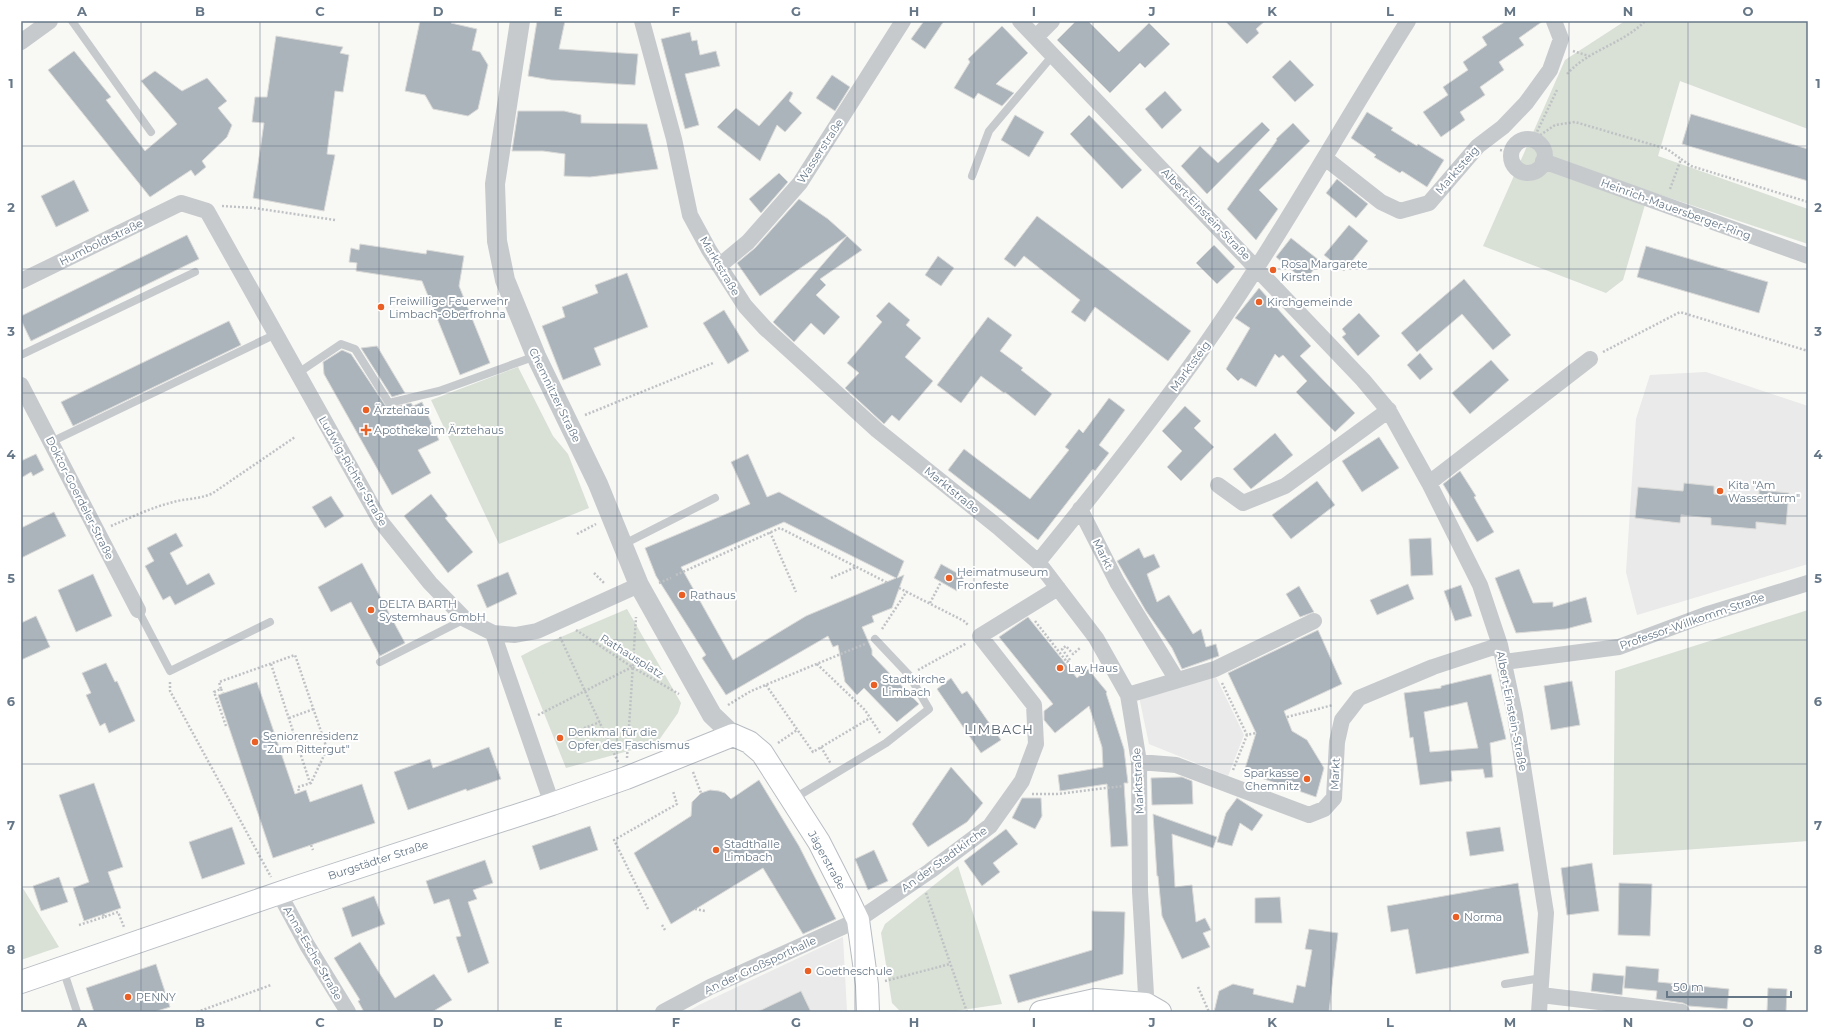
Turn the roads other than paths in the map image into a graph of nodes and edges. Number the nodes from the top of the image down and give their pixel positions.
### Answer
1 (50, 21) edge
2 (72, 21) edge
3 (520, 21) edge
4 (642, 21) edge
5 (903, 21) edge
6 (1020, 21) edge
7 (1052, 21) edge
8 (1408, 21) edge
9 (1554, 21) edge
10 (1036, 37) junction
11 (21, 42) edge
12 (1052, 55) junction
13 (150, 132) dead end
14 (1325, 158) junction
15 (1543, 162) junction
16 (972, 176) dead end
17 (181, 203) joint
18 (1808, 256) edge
19 (719, 266) junction
20 (1257, 268) junction
21 (195, 272) dead end
22 (21, 280) edge
23 (276, 334) junction
24 (21, 355) edge
25 (536, 356) junction
26 (1590, 359) road end
27 (298, 373) junction
28 (21, 386) edge
29 (1388, 410) junction
30 (50, 442) junction
31 (1429, 483) junction
32 (1218, 485) dead end
33 (716, 498) dead end
34 (1080, 509) junction
35 (624, 544) junction
36 (1038, 562) junction
37 (1808, 583) edge
38 (639, 584) junction
39 (1058, 588) junction
40 (138, 610) joint
41 (465, 619) junction
42 (1314, 621) dead end
43 (270, 622) dead end
44 (493, 633) junction
45 (875, 639) road end
46 (1500, 645) junction
47 (380, 662) dead end
48 (1504, 662) junction
49 (1177, 680) junction
50 (1128, 694) junction
51 (733, 735) junction
52 (1139, 762) junction
53 (792, 800) junction
54 (552, 804) junction
55 (279, 893) junction
56 (858, 920) junction
57 (63, 968) junction
58 (1542, 978) junction
59 (21, 982) edge
60 (1505, 984) dead end
61 (1540, 995) junction
62 (1151, 1009) edge
63 (77, 1012) edge
64 (348, 1012) edge
65 (663, 1012) edge
66 (868, 1012) edge
67 (1041, 1012) edge
68 (1539, 1012) edge
69 (1682, 1012) edge

1 - 11 street
2 - 13 lane
3 - 25 street, Chemnitzer Straße
4 - 19 street, Marktstraße
5 - 19 street, Wasserstraße
6 - 10 street, Albert-Einstein-Straße
7 - 10 street
8 - 14 street, Marktsteig
9 - 14 street, Marktsteig
10 - 12 street, Albert-Einstein-Straße
12 - 16 lane
12 - 20 street, Albert-Einstein-Straße
14 - 20 street, Marktsteig
15 - 15 street
15 - 18 street, Heinrich-Mauersberger-Ring
17 - 22 street, Humboldtstraße
17 - 23 street, Ludwig-Richter-Straße
19 - 36 street, Marktstraße
20 - 29 street, Albert-Einstein-Straße
20 - 34 street, Marktsteig
21 - 24 lane
23 - 27 street, Ludwig-Richter-Straße
23 - 30 lane
25 - 27 lane
25 - 35 street, Chemnitzer Straße
26 - 31 street
27 - 41 street, Ludwig-Richter-Straße
28 - 30 street, Doktor-Goerdeler-Straße
29 - 31 street, Albert-Einstein-Straße
29 - 32 street
30 - 40 street, Doktor-Goerdeler-Straße
31 - 46 street, Albert-Einstein-Straße
33 - 35 lane
34 - 36 street, Marktsteig
34 - 49 street, Markt
35 - 38 street, Chemnitzer Straße
36 - 39 street, Marktstraße
37 - 48 street, Professor-Willkomm-Straße
38 - 44 street, Ludwig-Richter-Straße
38 - 51 street, Chemnitzer Straße
39 - 50 street, Marktstraße
39 - 56 street, An der Stadtkirche
40 - 43 lane
41 - 44 street, Ludwig-Richter-Straße
41 - 47 lane
42 - 49 street
44 - 54 street
45 - 53 lane
46 - 48 street, Albert-Einstein-Straße
46 - 52 street, Markt
48 - 58 street, Albert-Einstein-Straße
49 - 50 street
50 - 52 street, Marktstraße
51 - 53 main road, Jägerstraße
51 - 54 main road, Burgstädter Straße
52 - 62 street, Marktstraße
53 - 56 main road, Jägerstraße
54 - 55 main road, Burgstädter Straße
55 - 57 main road, Burgstädter Straße
55 - 64 street, Anna-Esche-Straße
56 - 65 street, An der Großsporthalle
56 - 66 main road, Jägerstraße
57 - 59 main road, Burgstädter Straße
57 - 63 lane
58 - 60 lane
58 - 61 street, Albert-Einstein-Straße
61 - 68 street, Albert-Einstein-Straße
61 - 69 street
62 - 67 main road

